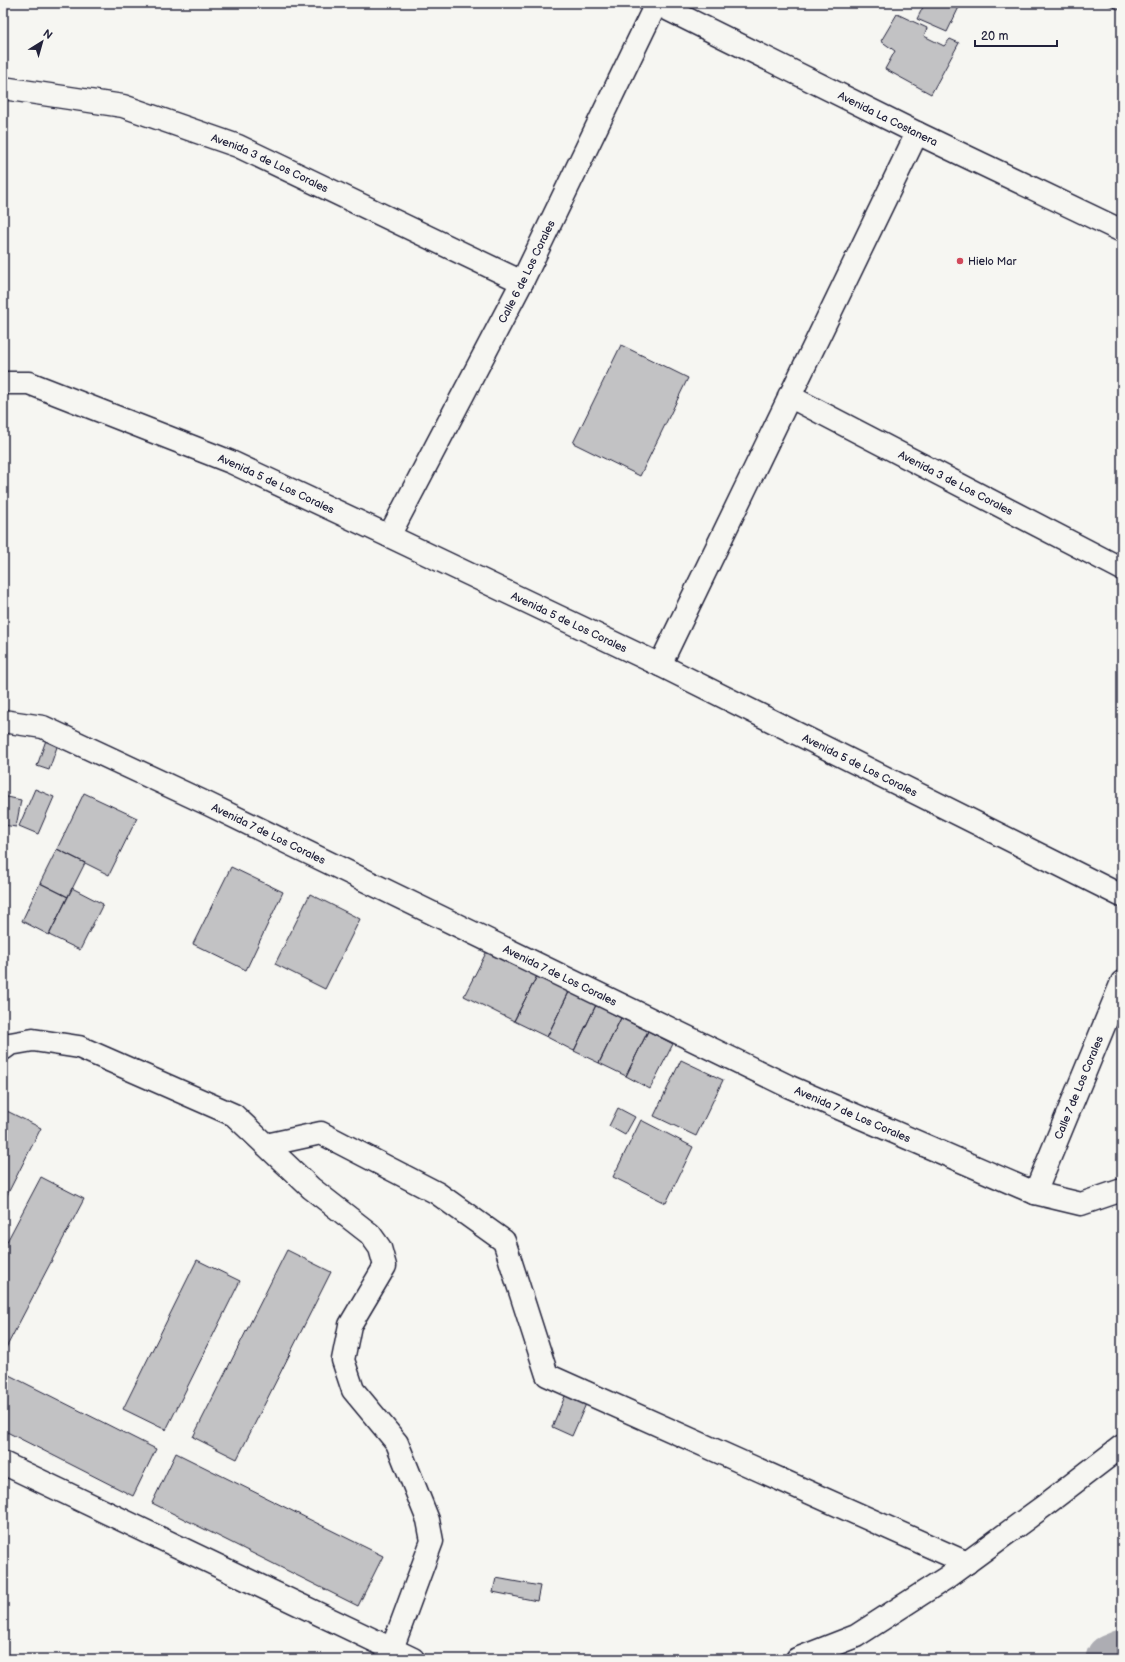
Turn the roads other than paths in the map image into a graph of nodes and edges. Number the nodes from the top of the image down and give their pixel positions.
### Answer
1 (655, 3) edge
2 (3, 88) edge
3 (917, 133) junction
4 (1122, 231) edge
5 (522, 282) junction
6 (3, 383) edge
7 (789, 396) junction
8 (389, 536) junction
9 (1122, 569) edge
10 (660, 665) junction
11 (3, 721) edge
12 (1122, 896) edge
13 (1122, 982) edge
14 (3, 1049) edge
15 (266, 1145) junction
16 (1122, 1190) edge
17 (1035, 1193) junction
18 (1122, 1446) edge
19 (3, 1463) edge
20 (967, 1563) junction
21 (392, 1649) junction
22 (413, 1659) edge
23 (797, 1659) edge

1 - 3 street, Avenida La Costanera
1 - 5 street, Calle 6 de Los Corales
2 - 5 street, Avenida 3 de Los Corales
3 - 4 street, Avenida La Costanera
3 - 7 street
5 - 8 street, Calle 6 de Los Corales
6 - 8 street, Avenida 5 de Los Corales
7 - 9 street, Avenida 3 de Los Corales
7 - 10 street
8 - 10 street, Avenida 5 de Los Corales
10 - 12 street, Avenida 5 de Los Corales
11 - 17 street, Avenida 7 de Los Corales
13 - 17 street, Calle 7 de Los Corales
14 - 15 street
15 - 20 street
15 - 21 street
16 - 17 street, Avenida 7 de Los Corales
18 - 20 street
19 - 21 street
20 - 23 street
21 - 22 street

